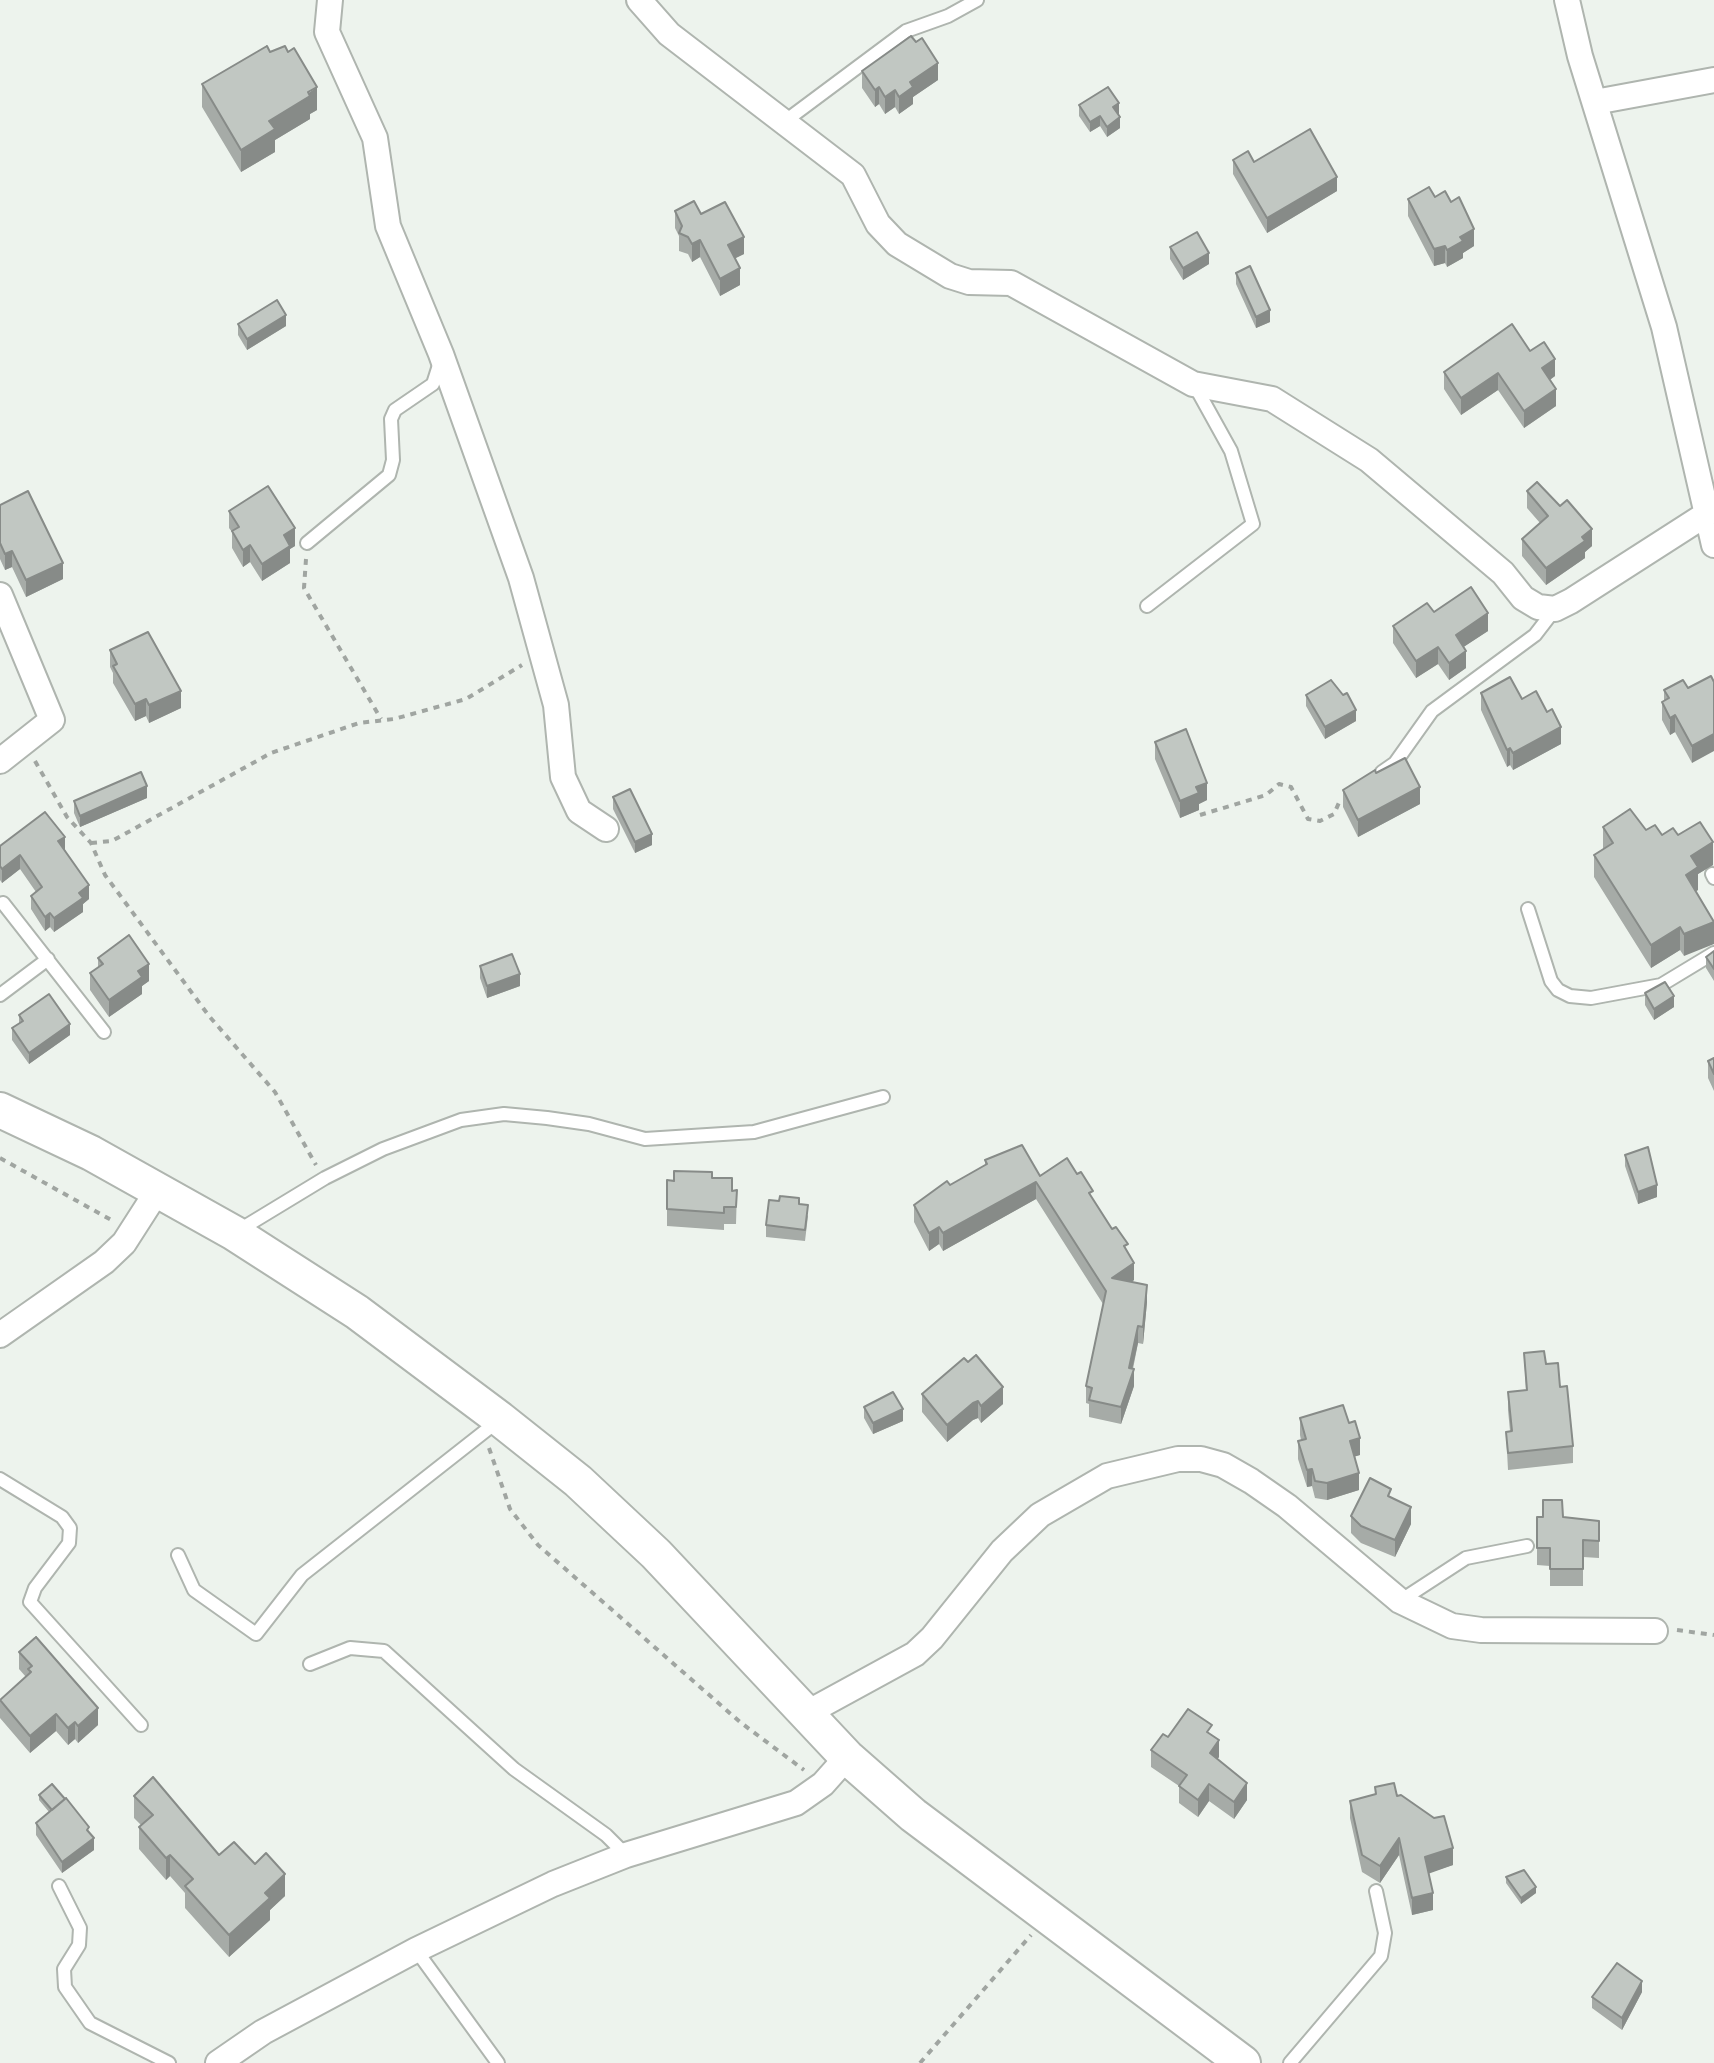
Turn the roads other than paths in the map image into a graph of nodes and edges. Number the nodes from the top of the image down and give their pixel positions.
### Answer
1 (330, 0) edge
2 (639, 0) edge
3 (977, 0) edge
4 (1567, 0) edge
5 (1714, 80) edge
6 (1595, 102) junction
7 (784, 122) junction
8 (441, 354) junction
9 (1193, 384) junction
10 (1703, 456) edge
11 (1705, 515) junction
12 (307, 543) road end
13 (1714, 545) edge
14 (0, 595) edge
15 (1147, 606) dead end
16 (1555, 609) junction
17 (0, 761) edge
18 (1341, 798) edge
19 (606, 829) dead end
20 (3, 903) dead end
21 (1528, 909) dead end
22 (1714, 953) edge
23 (48, 959) junction
24 (0, 995) edge
25 (104, 1032) dead end
26 (883, 1097) dead end
27 (0, 1110) edge
28 (158, 1190) junction
29 (234, 1233) junction
30 (0, 1335) edge
31 (492, 1426) junction
32 (0, 1479) edge
33 (1527, 1546) dead end
34 (178, 1555) dead end
35 (1400, 1601) junction
36 (1655, 1631) road end
37 (310, 1664) dead end
38 (807, 1713) junction
39 (141, 1725) dead end
40 (847, 1757) junction
41 (626, 1855) junction
42 (59, 1886) dead end
43 (1376, 1891) dead end
44 (416, 1950) junction
45 (169, 2063) edge
46 (218, 2063) edge
47 (498, 2063) edge
48 (1243, 2063) edge
49 (1290, 2063) edge

1 - 8 street
2 - 7 street
3 - 7 lane
4 - 6 street
5 - 6 street
6 - 10 street
7 - 9 street
8 - 12 lane
8 - 19 street
9 - 15 lane
9 - 16 street
10 - 11 street
11 - 13 street
11 - 16 street
14 - 17 street
16 - 18 lane
20 - 23 lane
21 - 22 lane
23 - 24 lane
23 - 25 lane
26 - 29 lane
27 - 28 street
28 - 29 street
28 - 30 street
29 - 31 street
31 - 34 lane
31 - 38 street
32 - 39 lane
33 - 35 lane
35 - 36 street
35 - 38 street
37 - 41 lane
38 - 40 street
40 - 41 street
40 - 48 street
41 - 44 street
42 - 45 lane
43 - 49 lane
44 - 46 street
44 - 47 lane

